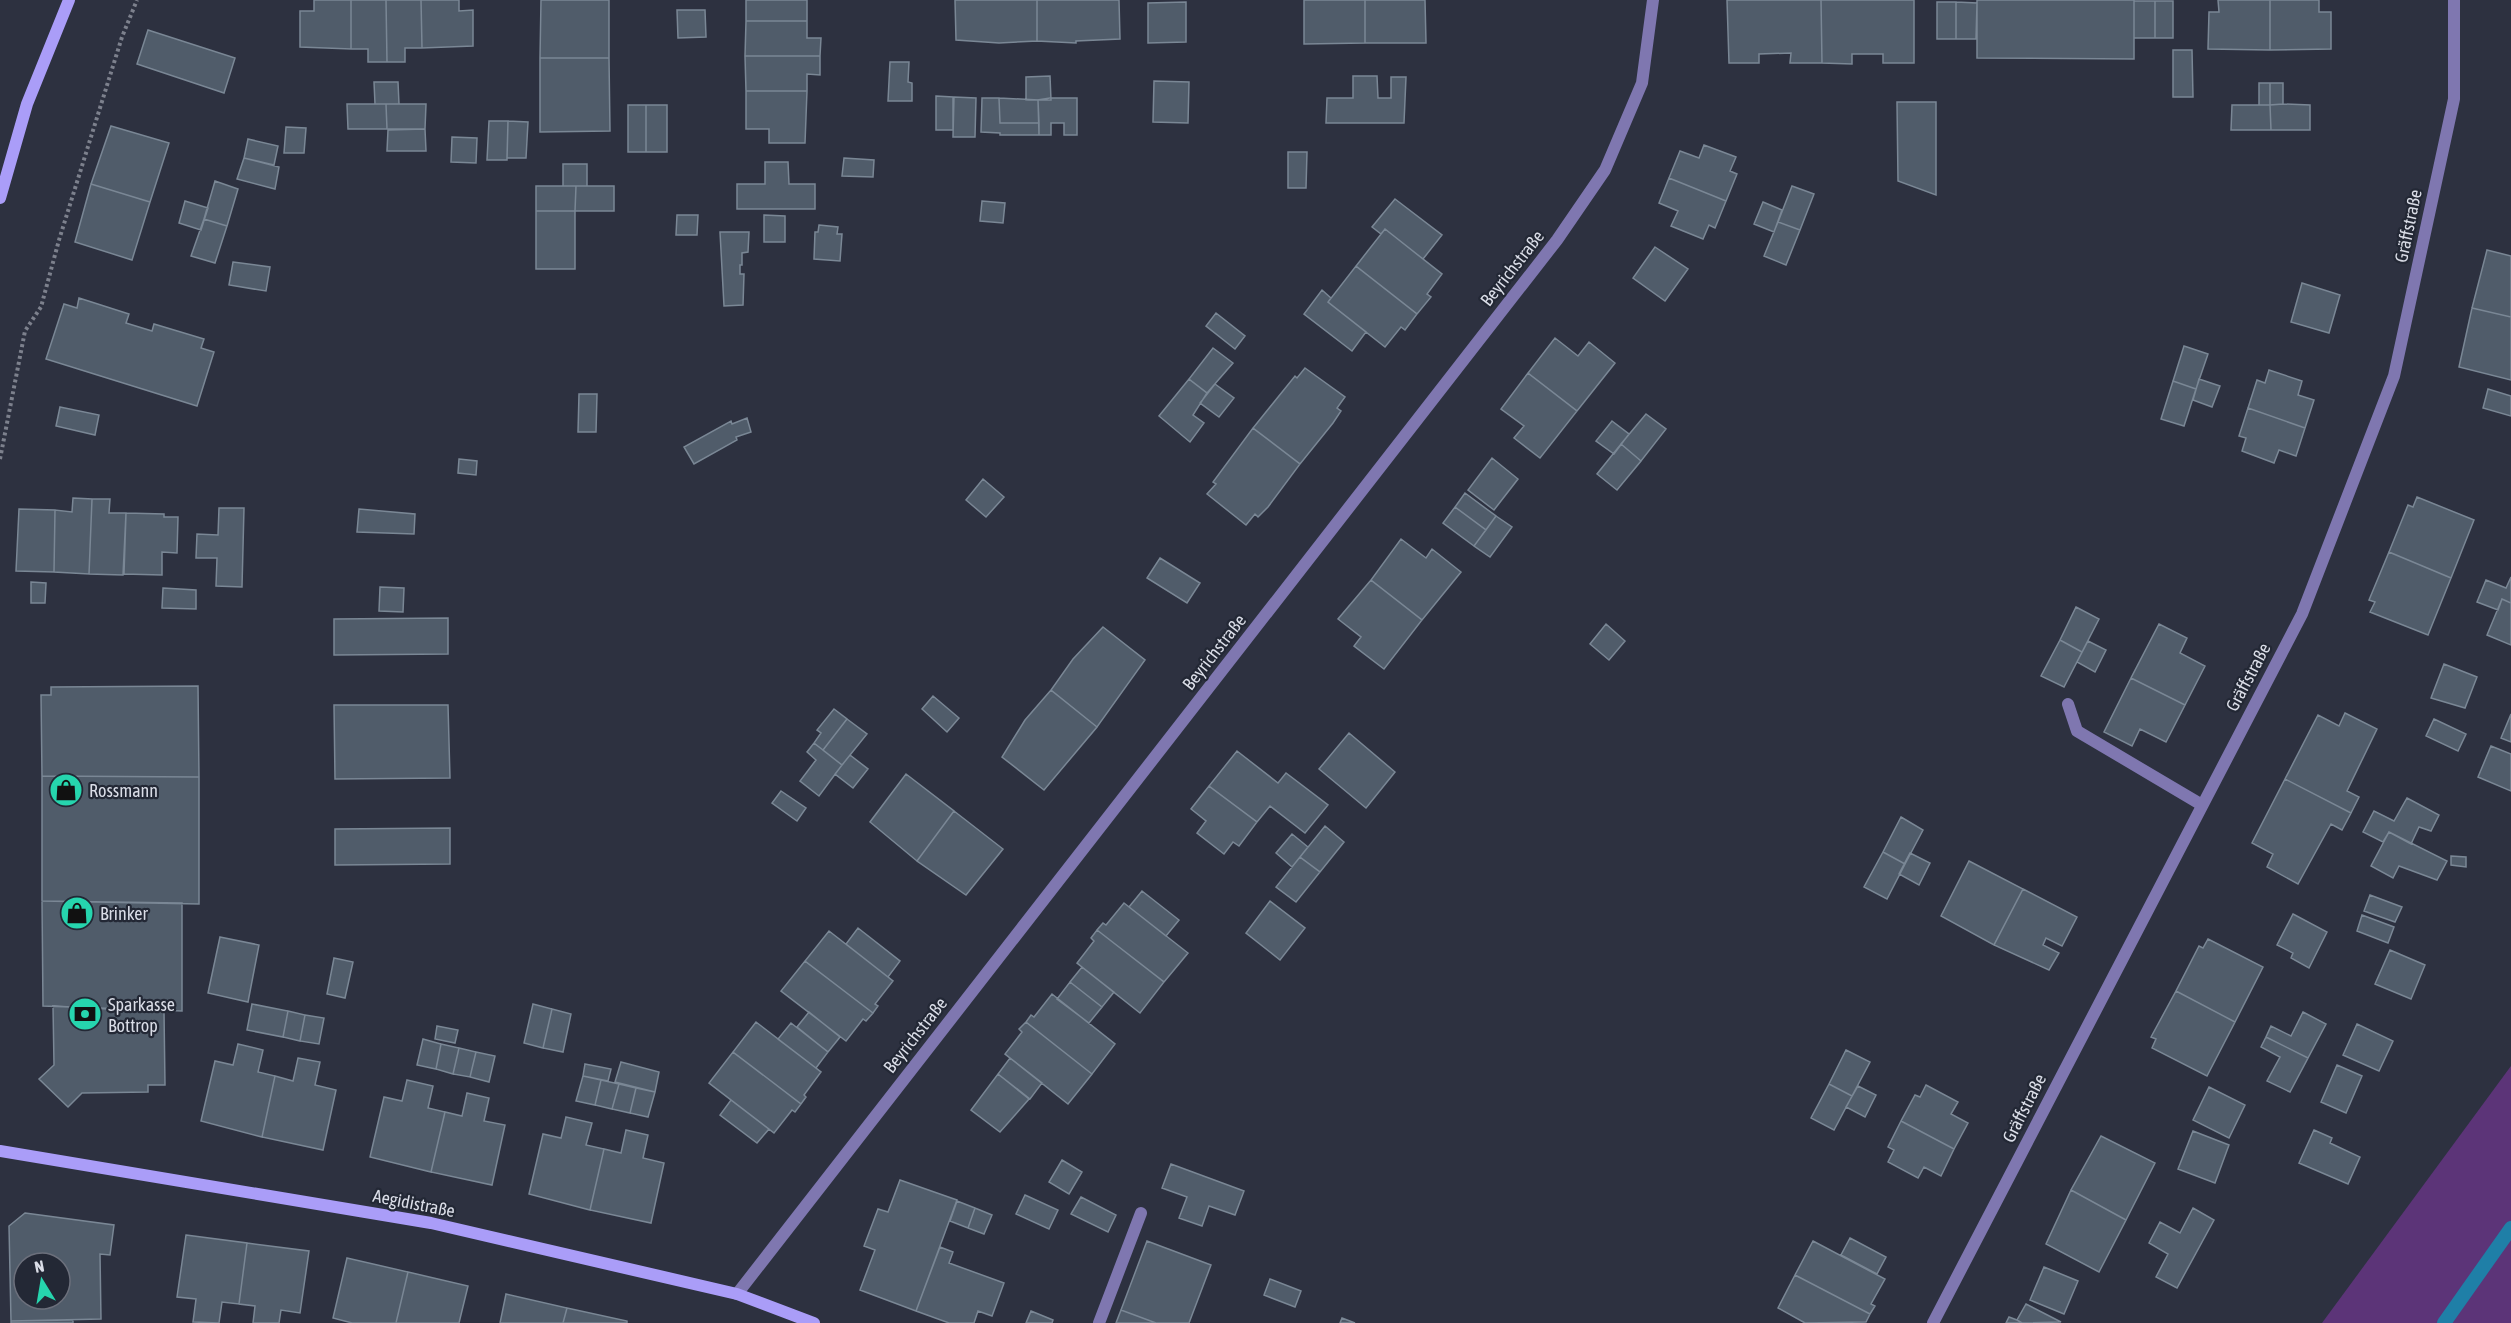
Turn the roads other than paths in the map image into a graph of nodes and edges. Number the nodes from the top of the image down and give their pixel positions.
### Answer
1 (69, 0) edge
2 (1653, 0) edge
3 (2454, 0) edge
4 (0, 198) edge
5 (2068, 704) dead end
6 (2202, 805) junction
7 (0, 1151) edge
8 (1141, 1213) dead end
9 (737, 1294) junction
10 (814, 1323) edge
11 (1099, 1323) edge
12 (1933, 1323) edge

1 - 4 street
2 - 9 street, Beyrichstraße
3 - 6 street, Gräffstraße
5 - 6 street
6 - 12 street, Gräffstraße
7 - 9 street, Aegidistraße
8 - 11 street
9 - 10 street, Aegidistraße

